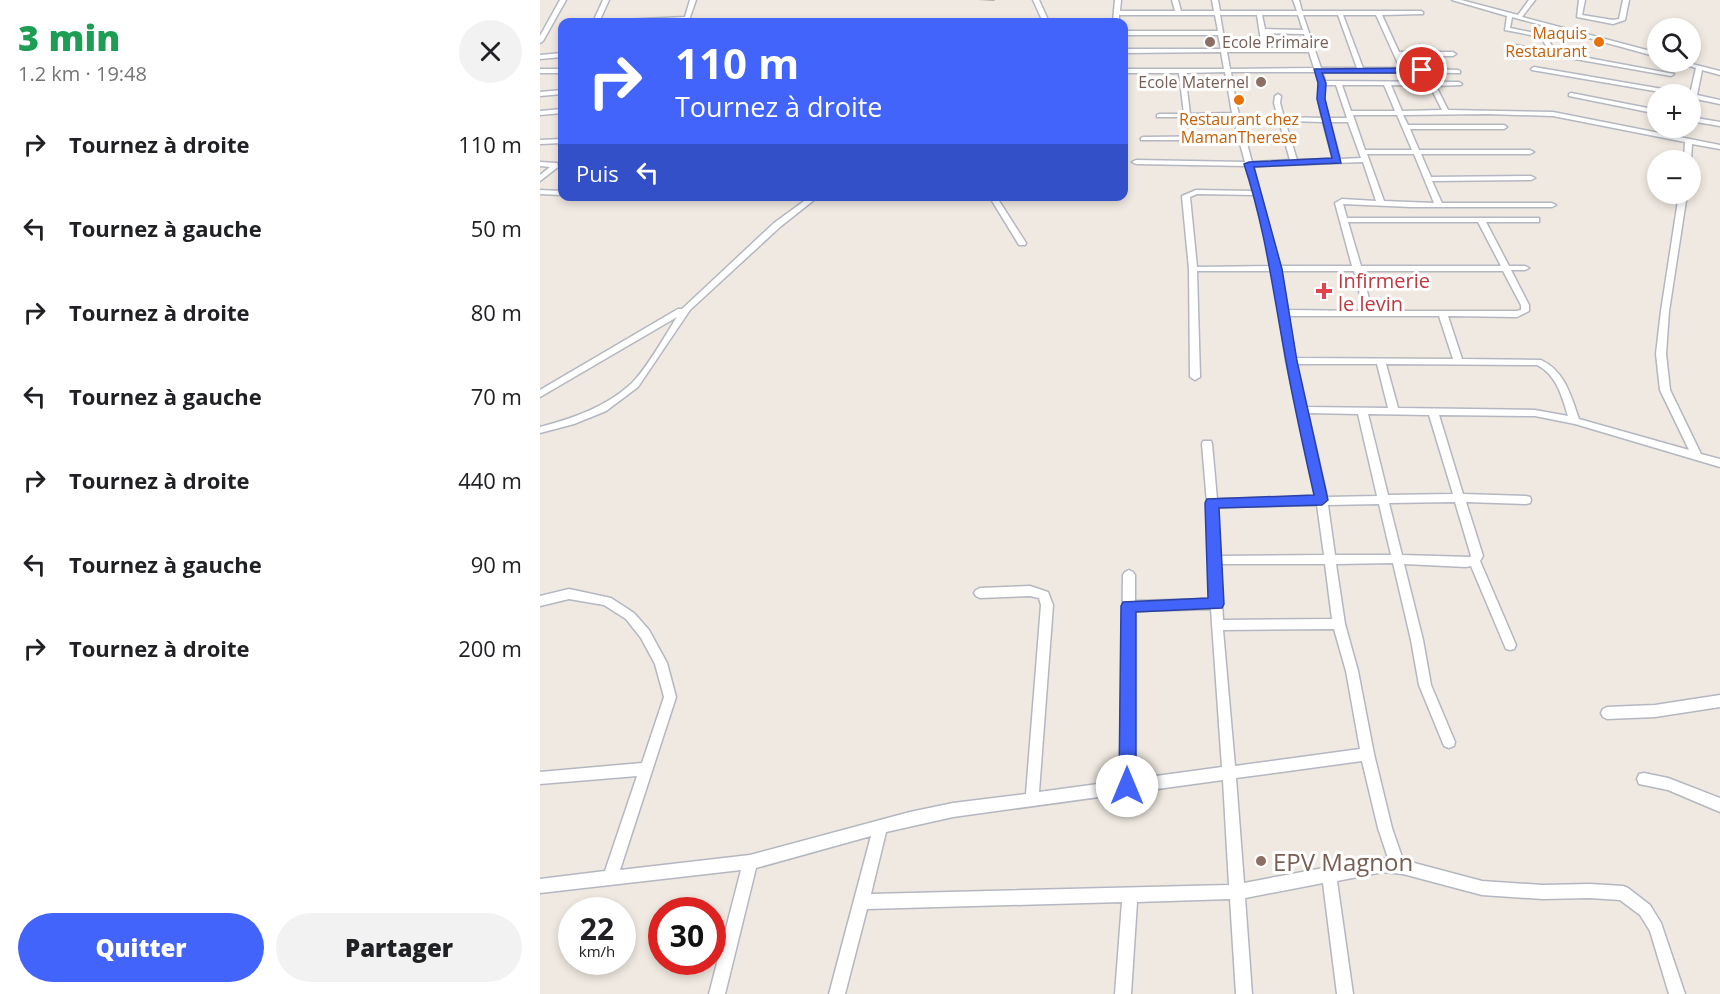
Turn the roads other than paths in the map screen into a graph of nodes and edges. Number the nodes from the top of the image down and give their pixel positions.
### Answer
1 (563, 0) edge
2 (606, 0) edge
3 (693, 0) edge
4 (1036, 0) edge
5 (1118, 0) edge
6 (1175, 0) edge
7 (1215, 0) edge
8 (1296, 0) edge
9 (1455, 0) edge
10 (1532, 0) edge
11 (1582, 0) edge
12 (1626, 0) edge
13 (1178, 12) junction
14 (1217, 12) junction
15 (1259, 12) junction
16 (1300, 12) junction
17 (1117, 13) junction
18 (1340, 13) junction
19 (1378, 13) junction
20 (1421, 13) dead end
21 (1510, 14) junction
22 (1520, 16) junction
23 (598, 18) edge
24 (688, 18) edge
25 (1044, 18) edge
26 (1116, 18) edge
27 (1262, 31) junction
28 (1305, 32) junction
29 (542, 33) edge
30 (1128, 33) edge
31 (1221, 33) junction
32 (540, 41) edge
33 (1515, 47) dead end
34 (1265, 50) junction
35 (1311, 50) junction
36 (1128, 51) edge
37 (1225, 51) junction
38 (1647, 52) edge
39 (1396, 54) junction
40 (1453, 54) dead end
41 (1554, 54) junction
42 (558, 55) edge
43 (540, 57) edge
44 (1701, 68) edge
45 (1534, 69) dead end
46 (1360, 70) junction
47 (1404, 70) junction
48 (540, 71) edge
49 (558, 71) edge
50 (1128, 71) edge
51 (1182, 71) junction
52 (1227, 71) junction
53 (1317, 71) junction
54 (1458, 72) dead end
55 (1720, 73) edge
56 (1671, 74) joint
57 (1322, 83) junction
58 (1338, 83) junction
59 (1387, 84) junction
60 (1432, 84) junction
61 (1459, 84) dead end
62 (1668, 84) edge
63 (1647, 89) edge
64 (558, 92) edge
65 (540, 94) edge
66 (1571, 95) dead end
67 (1278, 96) dead end
68 (1701, 99) edge
69 (1720, 102) edge
70 (1647, 110) edge
71 (558, 112) edge
72 (1398, 112) junction
73 (1446, 112) junction
74 (541, 114) edge
75 (1187, 115) junction
76 (1236, 115) junction
77 (1159, 116) dead end
78 (1350, 116) junction
79 (1282, 119) junction
80 (1327, 120) junction
81 (1701, 121) edge
82 (1720, 124) edge
83 (1405, 127) junction
84 (1504, 127) dead end
85 (1241, 138) junction
86 (1143, 139) dead end
87 (558, 141) edge
88 (1689, 141) junction
89 (540, 142) edge
90 (1720, 147) edge
91 (1688, 150) edge
92 (1416, 152) junction
93 (1530, 152) dead end
94 (1365, 156) junction
95 (1337, 161) junction
96 (1136, 162) dead end
97 (1294, 163) junction
98 (540, 164) edge
99 (1249, 164) junction
100 (1531, 178) dead end
101 (540, 179) edge
102 (1428, 179) junction
103 (540, 192) edge
104 (558, 193) edge
105 (1258, 193) junction
106 (809, 201) edge
107 (995, 201) edge
108 (1381, 204) junction
109 (1681, 204) edge
110 (1439, 205) junction
111 (1552, 205) dead end
112 (1344, 220) junction
113 (1481, 220) junction
114 (1536, 220) dead end
115 (1022, 243) dead end
116 (1358, 268) junction
117 (1504, 268) junction
118 (1524, 268) dead end
119 (1193, 269) junction
120 (1277, 269) junction
121 (687, 308) junction
122 (1284, 313) junction
123 (1369, 314) junction
124 (1443, 314) junction
125 (1292, 361) junction
126 (1381, 361) junction
127 (1458, 361) junction
128 (1195, 377) dead end
129 (540, 394) edge
130 (1302, 411) junction
131 (1362, 411) junction
132 (1394, 411) junction
133 (1433, 412) junction
134 (1575, 421) junction
135 (540, 430) edge
136 (1208, 444) dead end
137 (1696, 456) junction
138 (1720, 463) edge
139 (1458, 498) junction
140 (1322, 500) junction
141 (1381, 500) junction
142 (1526, 500) dead end
143 (1212, 503) junction
144 (1396, 558) junction
145 (1331, 559) junction
146 (1215, 560) junction
147 (1474, 561) junction
148 (1129, 575) dead end
149 (980, 593) dead end
150 (540, 600) edge
151 (1216, 604) junction
152 (1128, 606) junction
153 (1339, 624) junction
154 (1217, 625) junction
155 (1509, 645) dead end
156 (1720, 700) edge
157 (1607, 713) dead end
158 (1449, 742) dead end
159 (1367, 754) junction
160 (644, 769) junction
161 (1228, 773) junction
162 (540, 778) edge
163 (1644, 779) dead end
164 (1127, 786) junction
165 (1032, 798) junction
166 (1720, 804) edge
167 (880, 827) junction
168 (750, 862) junction
169 (1398, 867) junction
170 (1329, 874) junction
171 (610, 879) junction
172 (541, 890) edge
173 (1236, 892) junction
174 (1130, 895) junction
175 (862, 902) junction
176 (717, 994) edge
177 (837, 994) edge
178 (1123, 994) edge
179 (1244, 994) edge
180 (1345, 994) edge
181 (1677, 994) edge

1 - 29 street
2 - 23 street
3 - 24 street
4 - 25 street
5 - 17 street
6 - 13 street
7 - 14 street
8 - 16 street
9 - 21 street
10 - 22 street
11 - 12 street
13 - 14 street
13 - 17 street
14 - 15 street
14 - 31 street
15 - 16 street
15 - 27 street
16 - 18 street
16 - 28 street
17 - 26 street
18 - 19 street
18 - 46 street
19 - 20 street
19 - 39 street
21 - 22 street
21 - 41 street
22 - 38 street
27 - 28 street
27 - 34 street
28 - 35 street
29 - 32 street
30 - 31 street
31 - 37 street
33 - 41 street
34 - 35 street
34 - 37 street
35 - 53 street
36 - 37 street
37 - 52 street
39 - 40 street
39 - 47 street
41 - 56 street
42 - 43 street
44 - 55 street
45 - 63 street
46 - 47 street
46 - 53 street
47 - 54 street
48 - 49 street
50 - 51 street
51 - 52 street
51 - 75 street
52 - 53 street
52 - 76 street
53 - 57 street
56 - 62 street
57 - 58 street
57 - 80 street
58 - 59 street
58 - 78 street
59 - 60 street
59 - 72 street
60 - 61 street
60 - 73 street
64 - 65 street
66 - 70 street
67 - 79 street
68 - 69 street
71 - 74 street
72 - 73 street
72 - 78 street
72 - 83 street
73 - 88 street
75 - 76 street
75 - 77 street
76 - 85 street
78 - 80 street
78 - 94 street
79 - 80 street
79 - 97 street
80 - 95 street
81 - 82 street
83 - 84 street
83 - 92 street
85 - 86 street
85 - 99 street
87 - 89 street
88 - 90 street
88 - 91 street
92 - 93 street
92 - 94 street
92 - 102 street
94 - 95 street
94 - 108 street
95 - 97 street
96 - 99 street
97 - 99 street
98 - 101 street
99 - 105 street
100 - 102 street
102 - 110 street
103 - 104 street
105 - 119 street
105 - 120 street
106 - 121 street
107 - 115 street
108 - 110 street
108 - 112 street
109 - 137 street
110 - 111 street
112 - 113 street
112 - 116 street
113 - 114 street
113 - 117 street
116 - 117 street
116 - 120 street
116 - 123 street
117 - 118 street
117 - 124 street
119 - 120 street
119 - 128 street
120 - 122 street
121 - 129 street
121 - 135 street
122 - 123 street
122 - 125 street
123 - 124 street
124 - 127 street
125 - 126 street
125 - 130 street
126 - 127 street
126 - 132 street
127 - 134 street
130 - 131 street
130 - 140 street
131 - 132 street
131 - 141 street
132 - 133 street
133 - 134 street
133 - 139 street
134 - 137 street
136 - 143 street
137 - 138 street
139 - 141 street
139 - 142 street
139 - 147 street
140 - 141 street
140 - 143 street
140 - 145 street
141 - 144 street
143 - 146 street
144 - 145 street
144 - 147 street
144 - 158 street
145 - 146 street
145 - 153 street
146 - 151 street
147 - 155 street
148 - 152 street
149 - 165 street
150 - 160 street
151 - 152 street
151 - 154 street
152 - 164 street
153 - 154 street
153 - 159 street
154 - 161 street
156 - 157 street
159 - 161 street
159 - 169 street
160 - 162 street
160 - 171 street
161 - 164 street
161 - 173 street
163 - 166 street
164 - 165 street
165 - 167 street
167 - 168 street
167 - 175 street
168 - 171 street
168 - 176 street
169 - 170 street
169 - 181 street
170 - 173 street
170 - 180 street
171 - 172 street
173 - 174 street
173 - 179 street
174 - 175 street
174 - 178 street
175 - 177 street

